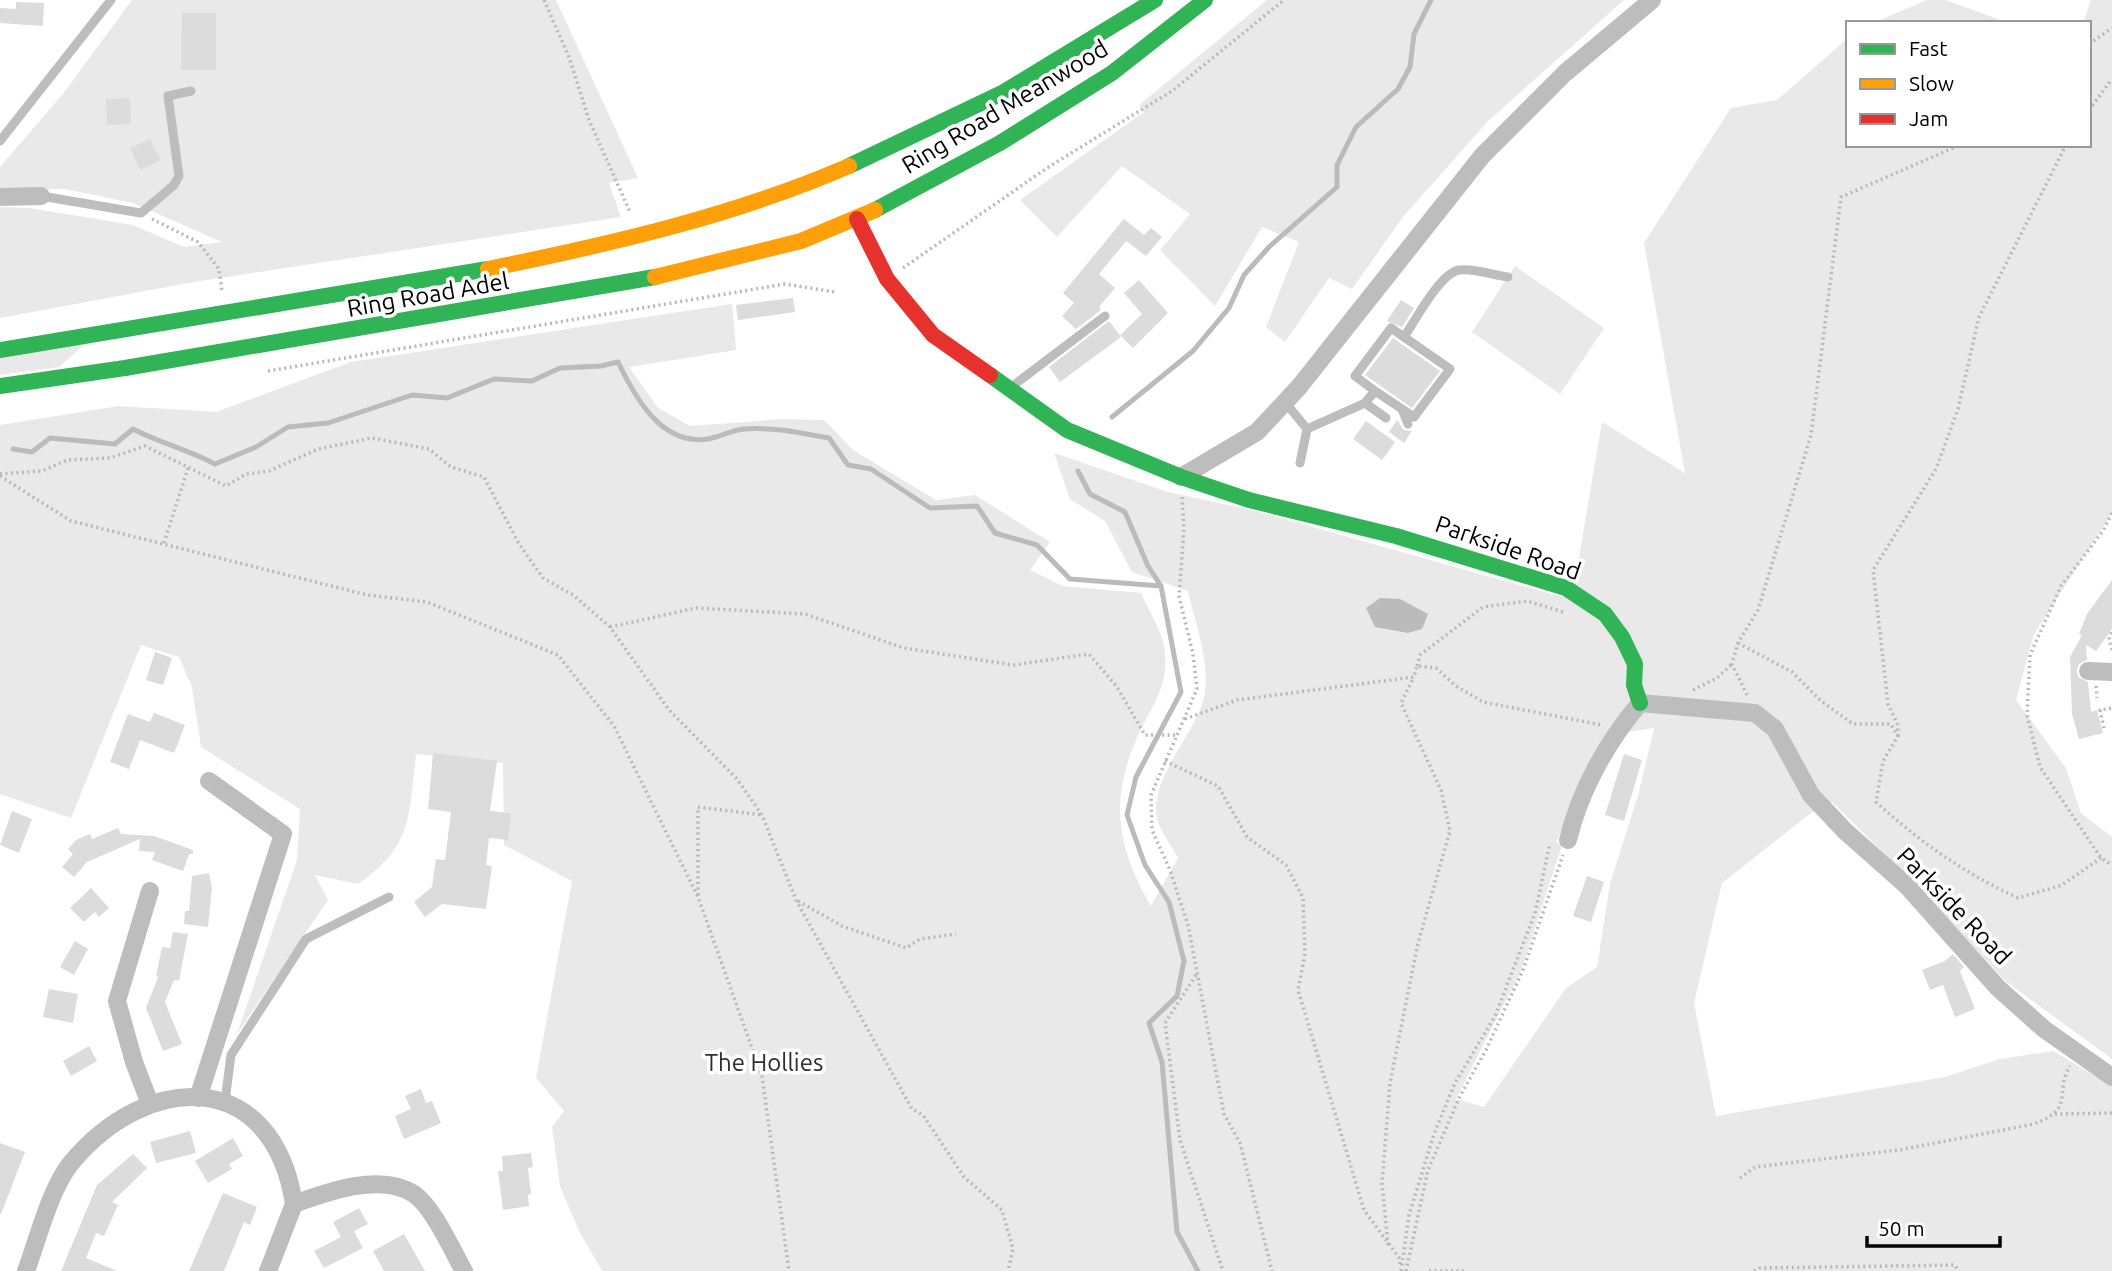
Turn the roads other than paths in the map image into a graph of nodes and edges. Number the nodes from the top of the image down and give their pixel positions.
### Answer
1 (111, 0) edge
2 (1155, 0) edge
3 (1205, 0) edge
4 (1652, 0) edge
5 (191, 91) dead end
6 (0, 141) edge
7 (805, 183) joint
8 (41, 196) joint
9 (0, 197) edge
10 (857, 219) junction
11 (1508, 277) dead end
12 (1105, 316) dead end
13 (1404, 337) junction
14 (0, 350) edge
15 (0, 386) edge
16 (1009, 389) junction
17 (1375, 391) junction
18 (1285, 402) junction
19 (1365, 403) junction
20 (1402, 409) junction
21 (1386, 418) dead end
22 (1408, 424) dead end
23 (1307, 429) junction
24 (1300, 463) dead end
25 (1181, 477) junction
26 (2088, 671) dead end
27 (2112, 671) edge
28 (1640, 703) junction
29 (209, 781) dead end
30 (1561, 838) road end
31 (150, 891) dead end
32 (389, 897) dead end
33 (2112, 1077) edge
34 (198, 1098) junction
35 (225, 1101) junction
36 (150, 1104) junction
37 (293, 1204) junction
38 (26, 1271) edge
39 (268, 1271) edge
40 (464, 1271) edge

1 - 6 lane
2 - 7 main road, Ring Road Meanwood
3 - 10 main road, Ring Road Meanwood
4 - 18 street
5 - 8 lane
7 - 14 main road, Ring Road Adel
8 - 9 street
10 - 15 main road, Ring Road Adel
10 - 16 main road, Parkside Road
11 - 13 lane
12 - 16 lane
13 - 17 lane
13 - 20 lane
16 - 25 main road, Parkside Road
17 - 19 lane
17 - 20 lane
18 - 23 lane
18 - 25 street
19 - 21 lane
19 - 23 lane
20 - 22 lane
23 - 24 lane
25 - 28 main road, Parkside Road
26 - 27 street
28 - 30 street
28 - 33 street, Parkside Road
29 - 34 street
31 - 36 street
32 - 35 lane
34 - 35 street
34 - 36 street
35 - 37 street
36 - 38 street
37 - 39 street
37 - 40 street

